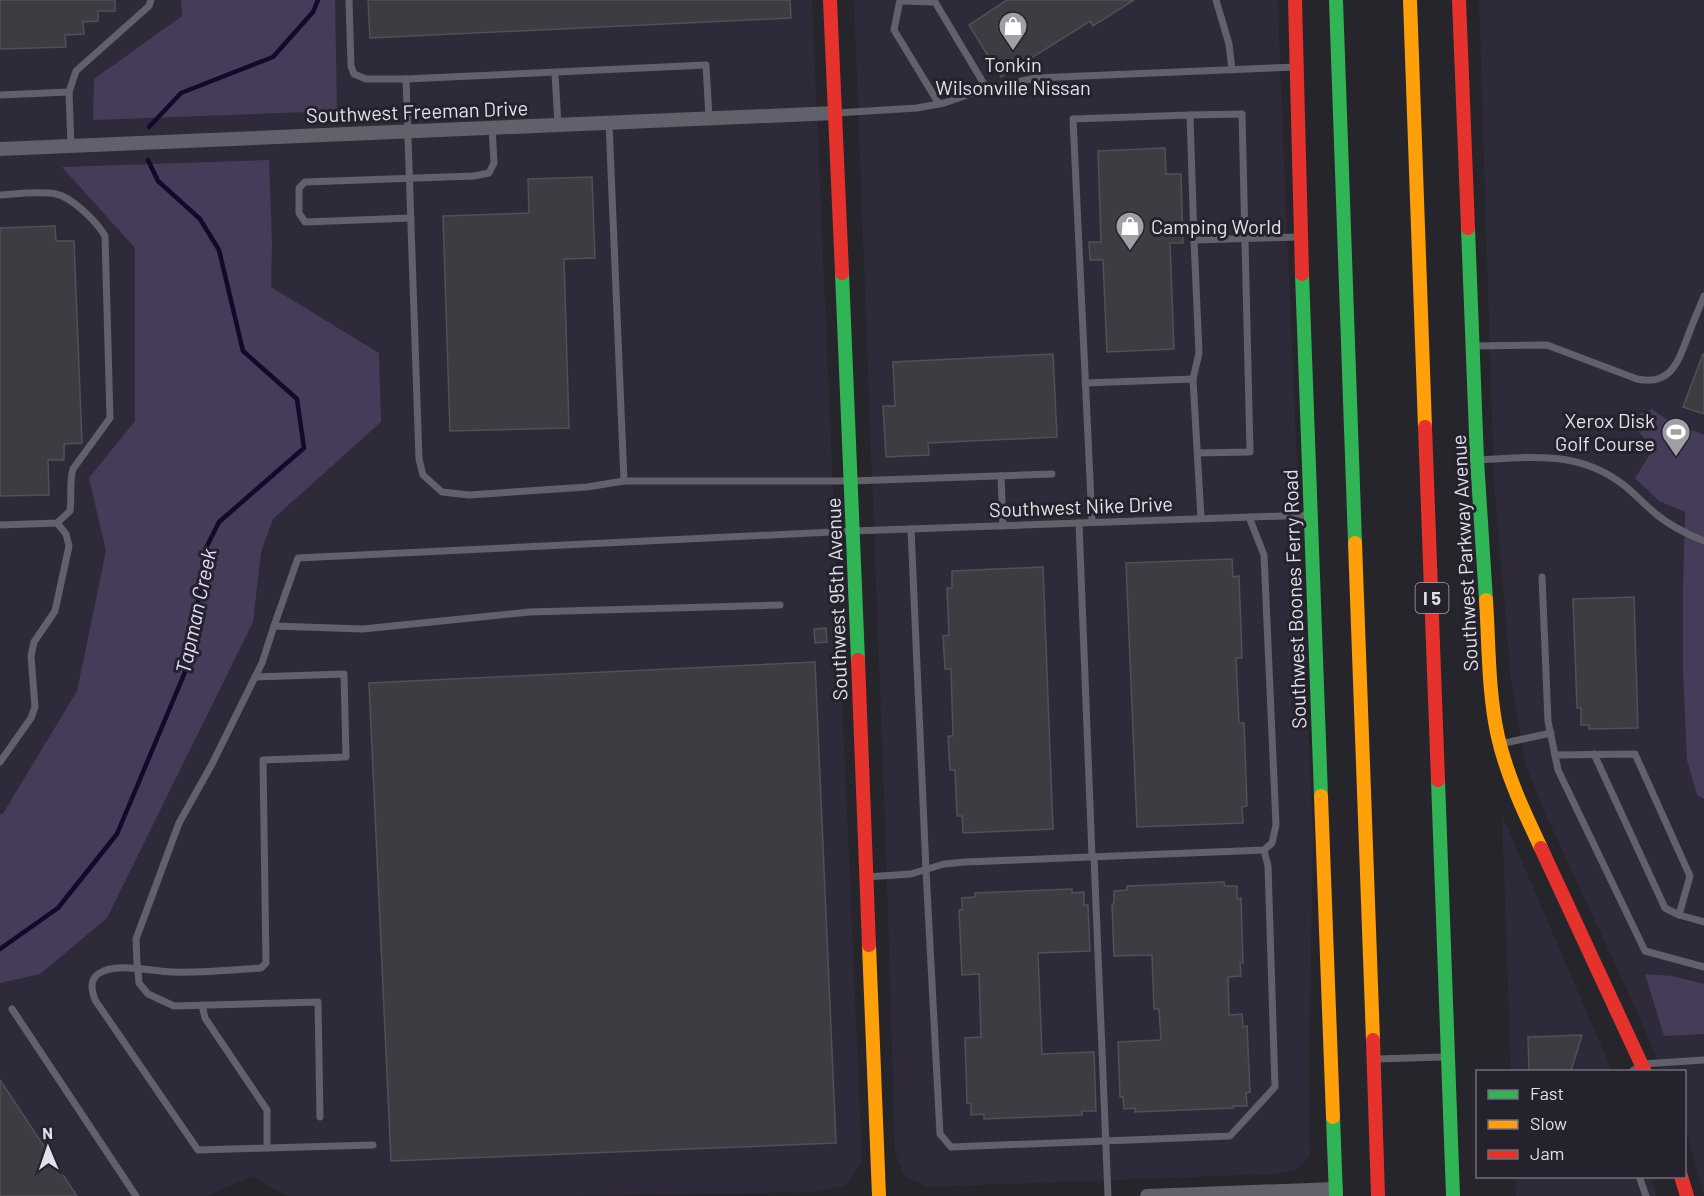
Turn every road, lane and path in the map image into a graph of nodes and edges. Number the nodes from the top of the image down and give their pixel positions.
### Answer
1 (151, 0) edge
2 (349, 0) edge
3 (830, 0) edge
4 (1216, 0) edge
5 (1295, 0) edge
6 (1336, 0) edge
7 (1410, 0) edge
8 (1459, 0) edge
9 (900, 1) edge
10 (936, 1) edge
11 (1298, 67) junction
12 (1232, 70) junction
13 (555, 73) junction
14 (406, 79) junction
15 (987, 89) junction
16 (69, 92) junction
17 (0, 95) edge
18 (939, 104) junction
19 (836, 113) junction
20 (1190, 115) junction
21 (709, 118) junction
22 (609, 123) junction
23 (558, 124) junction
24 (492, 127) junction
25 (408, 130) junction
26 (71, 146) junction
27 (0, 149) edge
28 (410, 178) junction
29 (0, 195) edge
30 (411, 218) junction
31 (1300, 237) junction
32 (1245, 238) junction
33 (1194, 240) junction
34 (1704, 296) edge
35 (1472, 346) junction
36 (1193, 379) junction
37 (1085, 383) junction
38 (1198, 453) junction
39 (1477, 460) junction
40 (1052, 474) dead end
41 (1001, 476) junction
42 (624, 481) junction
43 (851, 481) junction
44 (1310, 515) junction
45 (1249, 517) junction
46 (1201, 518) junction
47 (1092, 522) junction
48 (57, 523) junction
49 (1079, 523) junction
50 (0, 525) edge
51 (1003, 526) junction
52 (911, 529) junction
53 (852, 531) junction
54 (1704, 541) edge
55 (1542, 577) dead end
56 (780, 605) dead end
57 (274, 626) junction
58 (255, 677) junction
59 (1551, 733) junction
60 (1500, 744) junction
61 (1594, 754) junction
62 (1555, 755) junction
63 (0, 762) edge
64 (1264, 850) junction
65 (1093, 857) junction
66 (926, 870) junction
67 (866, 877) junction
68 (1679, 915) junction
69 (1704, 922) edge
70 (137, 967) junction
71 (1704, 967) edge
72 (202, 1005) junction
73 (12, 1009) dead end
74 (1448, 1056) junction
75 (1374, 1059) junction
76 (1704, 1060) edge
77 (1639, 1069) edge
78 (320, 1117) dead end
79 (1105, 1141) junction
80 (373, 1145) dead end
81 (267, 1148) junction
82 (1640, 1178) edge
83 (1682, 1178) edge
84 (1336, 1193) edge
85 (136, 1196) edge
86 (879, 1196) edge
87 (1108, 1196) edge
88 (1147, 1196) edge
89 (1378, 1196) edge
90 (1454, 1196) edge
91 (1646, 1196) edge
92 (1687, 1196) edge

1 - 16 lane
2 - 14 lane
3 - 19 main road, Southwest 95th Avenue
4 - 12 lane
5 - 11 main road, Southwest Boones Ferry Road
6 - 75 main road
7 - 74 main road, I 5
8 - 35 main road, Southwest Parkway Avenue
9 - 10 lane
9 - 18 lane
10 - 15 lane
11 - 12 lane
11 - 31 main road, Southwest Boones Ferry Road
12 - 15 lane
13 - 14 lane
13 - 21 lane
13 - 23 lane
14 - 25 lane
15 - 18 lane
16 - 17 lane
16 - 26 lane
18 - 19 lane
19 - 21 street, Southwest Freeman Drive
19 - 43 main road, Southwest 95th Avenue
20 - 32 lane
20 - 33 lane
20 - 37 lane
21 - 22 street, Southwest Freeman Drive
22 - 23 street, Southwest Freeman Drive
22 - 42 lane
23 - 24 street, Southwest Freeman Drive
24 - 25 street, Southwest Freeman Drive
24 - 28 lane
25 - 26 street, Southwest Freeman Drive
25 - 28 lane
26 - 27 street, Southwest Freeman Drive
28 - 30 lane
28 - 30 lane
29 - 48 lane
30 - 42 lane
31 - 32 lane
31 - 44 main road, Southwest Boones Ferry Road
32 - 33 lane
32 - 38 lane
33 - 36 lane
34 - 35 lane
35 - 39 main road, Southwest Parkway Avenue
36 - 37 lane
36 - 38 lane
37 - 47 lane
38 - 46 lane
39 - 54 lane
39 - 60 main road, Southwest Parkway Avenue
40 - 41 lane
41 - 43 lane
41 - 51 lane
42 - 43 lane
43 - 53 main road, Southwest 95th Avenue
44 - 45 lane, Southwest Nike Drive
44 - 84 main road, Southwest Boones Ferry Road
45 - 46 lane, Southwest Nike Drive
45 - 64 lane
46 - 47 lane, Southwest Nike Drive
47 - 49 lane, Southwest Nike Drive
48 - 50 lane
48 - 63 lane
49 - 51 lane, Southwest Nike Drive
49 - 65 lane
51 - 52 lane, Southwest Nike Drive
52 - 53 lane, Southwest Nike Drive
52 - 66 lane
53 - 57 lane, Southwest Nike Drive
53 - 67 main road, Southwest 95th Avenue
55 - 59 lane
56 - 57 lane
57 - 58 lane
58 - 70 lane
58 - 70 lane
59 - 60 lane
59 - 62 lane
60 - 77 main road, Southwest Parkway Avenue
61 - 62 lane
61 - 68 lane
61 - 68 lane
62 - 71 lane
64 - 65 lane
64 - 79 lane
65 - 66 lane
65 - 79 lane
66 - 67 lane
66 - 79 lane
67 - 86 main road, Southwest 95th Avenue
68 - 69 lane
70 - 72 lane
70 - 81 lane
72 - 78 lane
72 - 81 lane
73 - 85 lane
74 - 75 lane
74 - 90 main road, I 5
75 - 89 main road
76 - 77 lane
79 - 87 lane
80 - 81 lane
82 - 91 lane
83 - 92 main road
84 - 88 street

